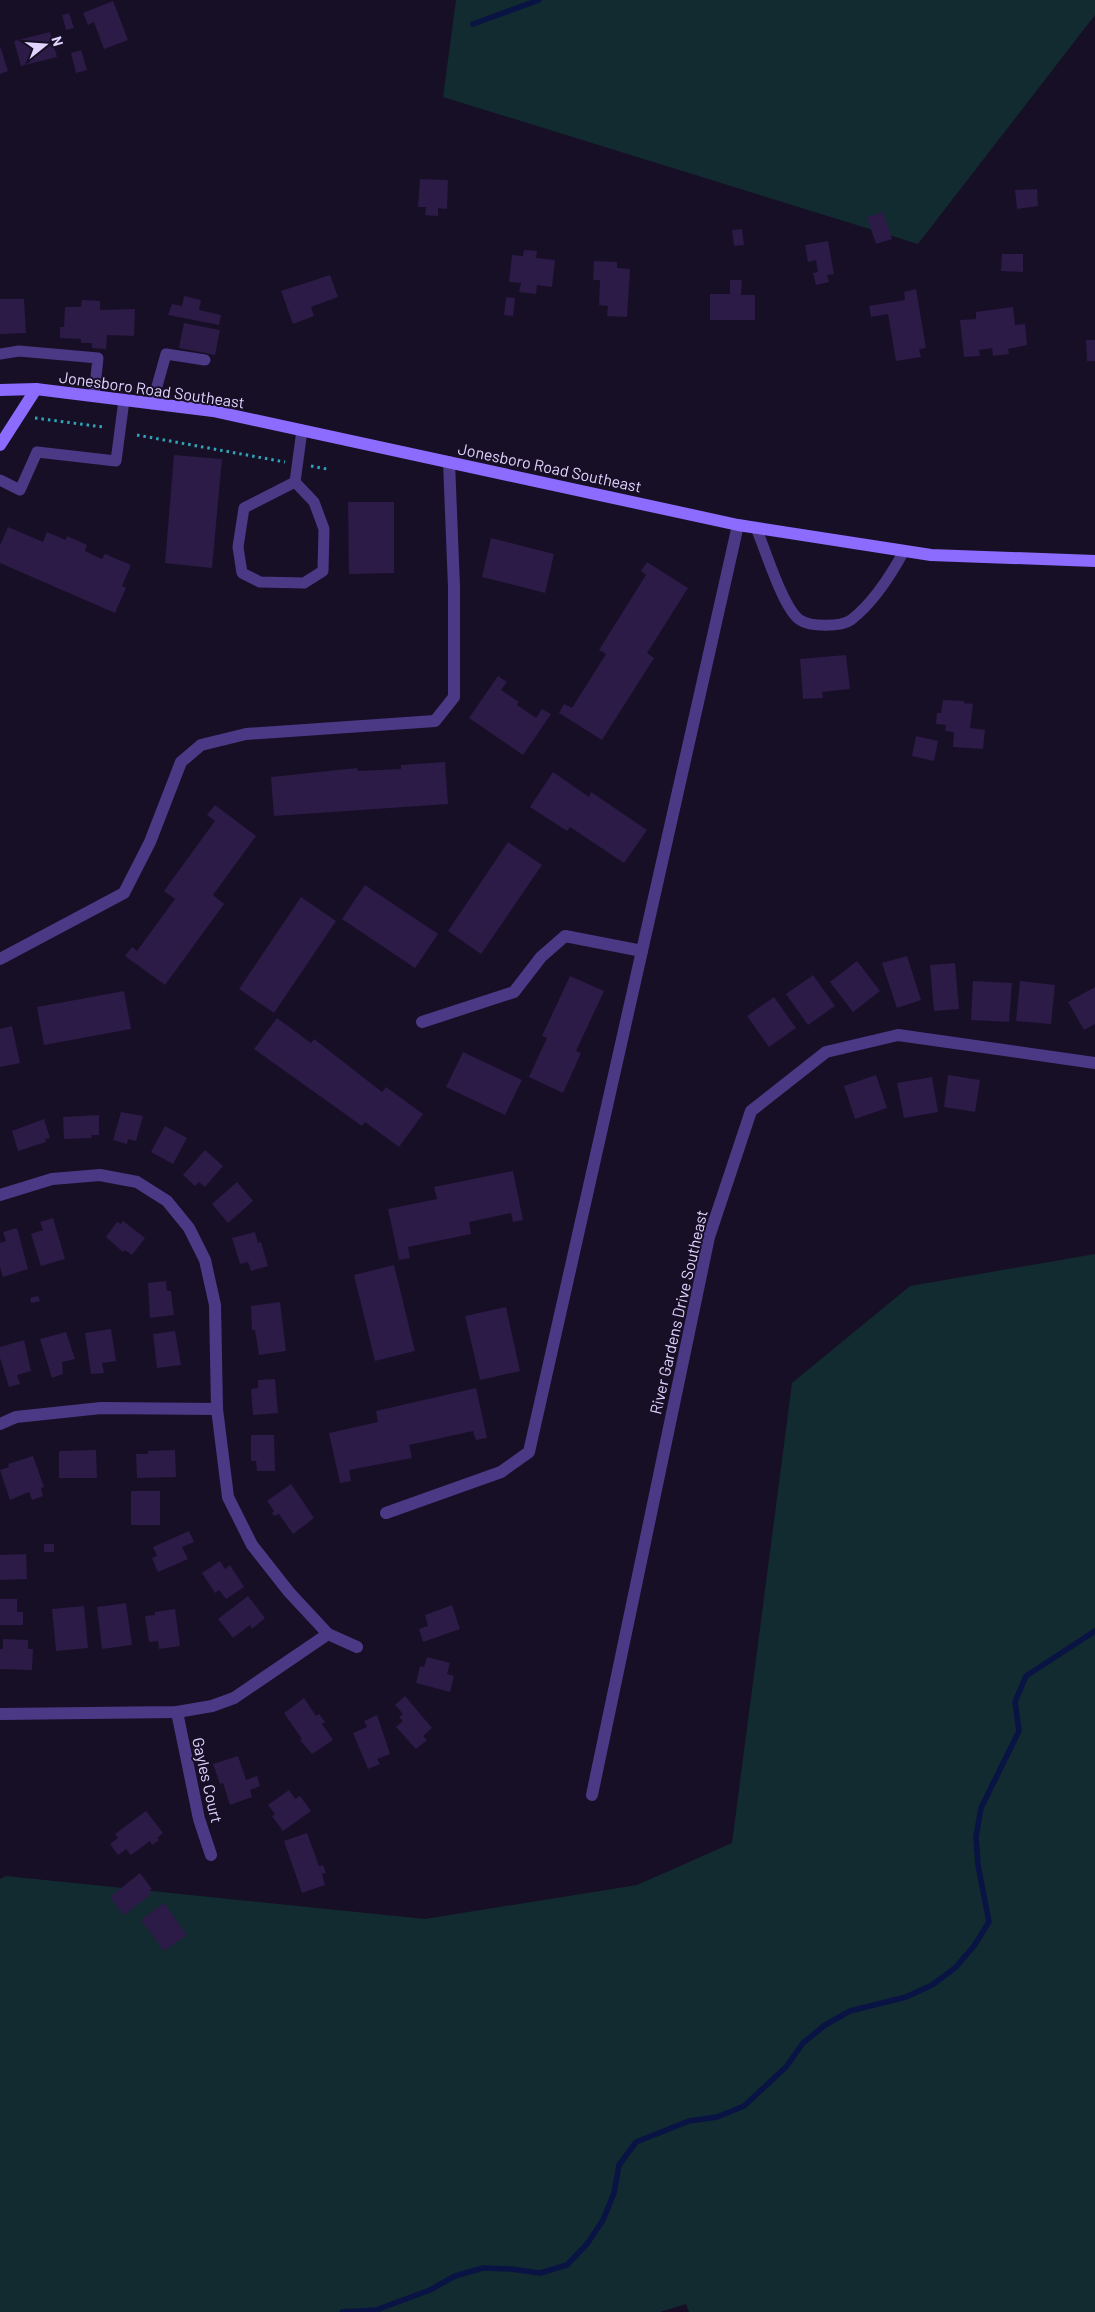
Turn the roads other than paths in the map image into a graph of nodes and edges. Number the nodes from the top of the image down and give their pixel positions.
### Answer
1 (0, 354) edge
2 (205, 360) dead end
3 (0, 390) edge
4 (36, 390) junction
5 (94, 396) junction
6 (124, 400) junction
7 (152, 404) junction
8 (302, 430) junction
9 (0, 445) edge
10 (449, 462) junction
11 (0, 480) edge
12 (295, 482) junction
13 (738, 525) junction
14 (756, 528) junction
15 (904, 551) junction
16 (1095, 560) edge
17 (642, 951) junction
18 (0, 959) edge
19 (422, 1022) dead end
20 (1095, 1063) edge
21 (0, 1195) edge
22 (217, 1409) junction
23 (0, 1424) edge
24 (386, 1513) dead end
25 (328, 1634) junction
26 (358, 1647) dead end
27 (176, 1712) junction
28 (0, 1714) edge
29 (592, 1796) dead end
30 (211, 1855) dead end

1 - 5 lane
2 - 7 lane
3 - 4 main road, Jonesboro Road Southeast
4 - 5 main road, Jonesboro Road Southeast
4 - 9 main road
5 - 6 main road, Jonesboro Road Southeast
6 - 7 main road, Jonesboro Road Southeast
6 - 11 lane
7 - 8 main road, Jonesboro Road Southeast
8 - 10 main road, Jonesboro Road Southeast
8 - 12 lane
10 - 13 main road, Jonesboro Road Southeast
10 - 18 street
12 - 12 lane
13 - 14 main road, Jonesboro Road Southeast
13 - 17 street
14 - 15 main road, Jonesboro Road Southeast
14 - 15 lane
15 - 16 main road, Jonesboro Road Southeast
17 - 19 street
17 - 24 street
20 - 29 street, River Gardens Drive Southeast
21 - 22 street
22 - 23 street
22 - 25 street
25 - 26 street
25 - 27 street
27 - 28 street
27 - 30 street, Gayles Court

